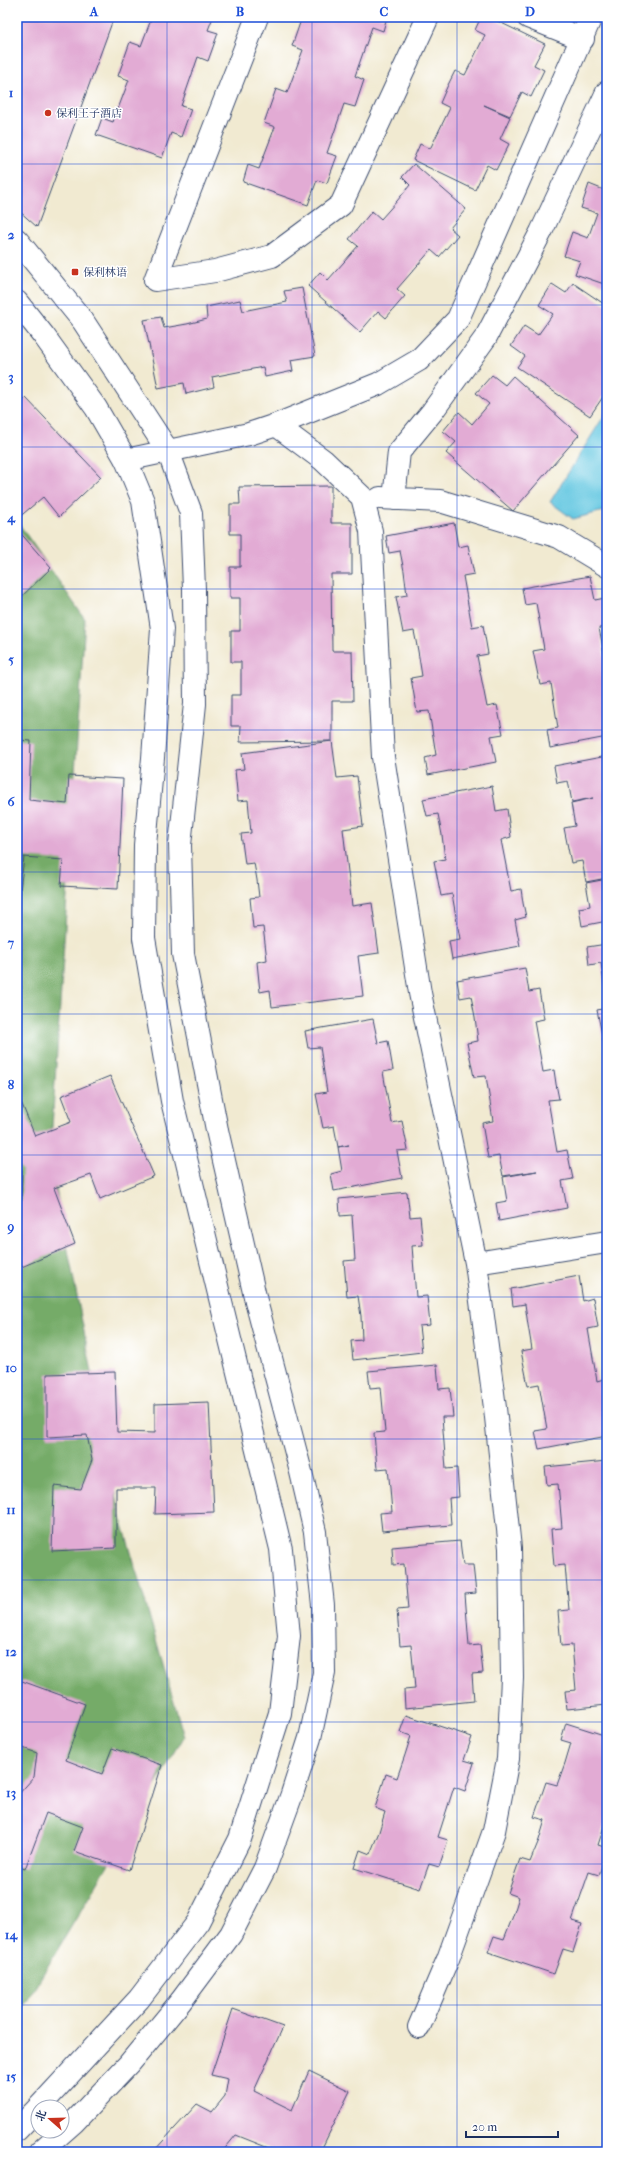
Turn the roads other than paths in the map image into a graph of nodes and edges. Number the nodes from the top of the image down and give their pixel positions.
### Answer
1 (257, 17) edge
2 (428, 17) edge
3 (528, 17) edge
4 (592, 17) edge
5 (583, 39) junction
6 (607, 92) edge
7 (17, 240) edge
8 (17, 302) edge
9 (276, 425) junction
10 (168, 451) junction
11 (126, 460) junction
12 (362, 497) junction
13 (394, 499) junction
14 (607, 566) edge
15 (607, 1242) edge
16 (476, 1263) junction
17 (419, 2027) dead end
18 (46, 2099) edge
19 (30, 2116) edge
20 (17, 2130) edge
21 (40, 2152) edge

1 - 2 street
3 - 5 street
4 - 5 street
5 - 9 street
6 - 13 street
7 - 10 street
8 - 11 street
9 - 10 street
9 - 12 street
10 - 11 street
10 - 21 street
11 - 18 street
12 - 13 street
12 - 16 street
13 - 14 street
15 - 16 street
16 - 17 street
19 - 20 street

